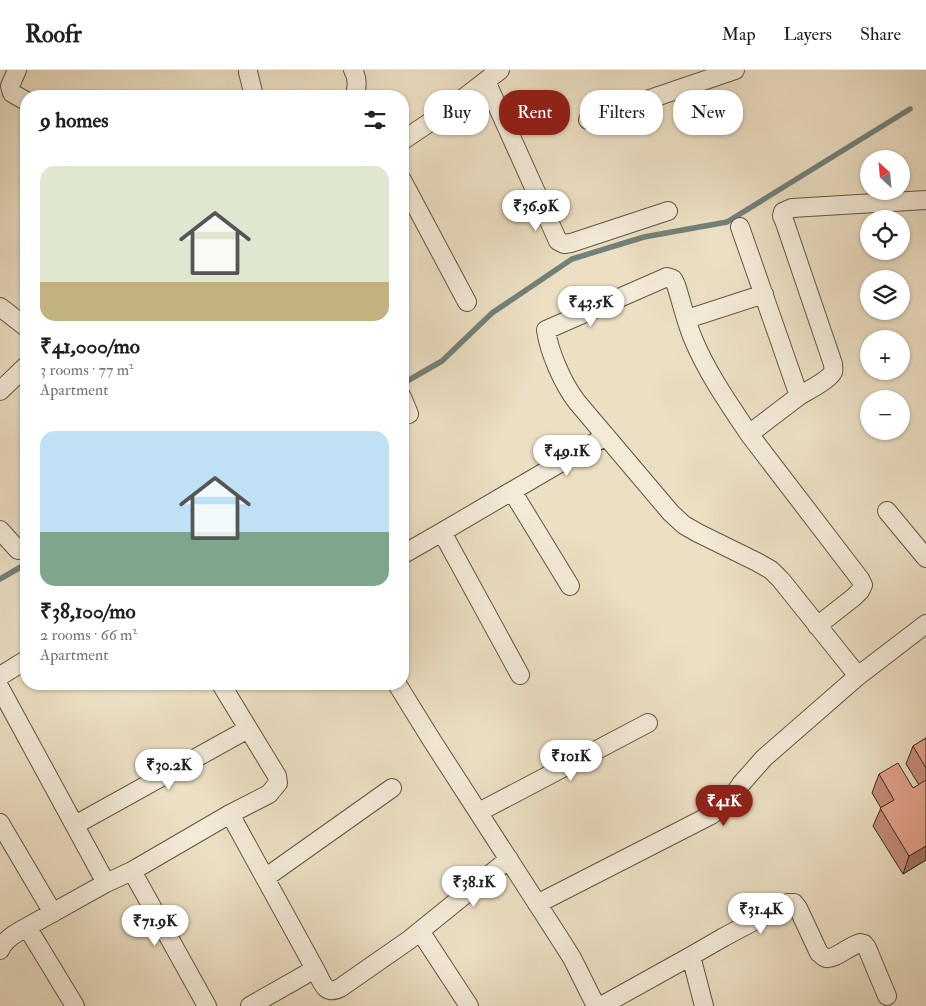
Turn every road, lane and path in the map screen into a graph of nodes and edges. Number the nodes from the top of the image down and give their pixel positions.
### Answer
1 (17, 70) edge
2 (353, 70) edge
3 (500, 70) edge
4 (735, 70) edge
5 (251, 71) edge
6 (707, 74) edge
7 (486, 81) junction
8 (253, 90) edge
9 (357, 90) edge
10 (663, 91) edge
11 (20, 98) edge
12 (409, 136) edge
13 (409, 193) edge
14 (926, 200) edge
15 (668, 211) dead end
16 (740, 227) dead end
17 (764, 294) junction
18 (467, 302) dead end
19 (0, 307) edge
20 (687, 319) junction
21 (20, 322) edge
22 (20, 372) edge
23 (0, 391) edge
24 (799, 396) junction
25 (749, 434) junction
26 (606, 436) junction
27 (512, 491) junction
28 (887, 511) dead end
29 (0, 530) edge
30 (442, 532) junction
31 (18, 550) dead end
32 (409, 551) edge
33 (926, 558) edge
34 (570, 586) dead end
35 (926, 624) edge
36 (817, 626) junction
37 (20, 664) edge
38 (520, 675) dead end
39 (0, 676) edge
40 (858, 676) junction
41 (0, 688) edge
42 (225, 690) edge
43 (401, 690) edge
44 (648, 723) dead end
45 (248, 729) junction
46 (392, 788) dead end
47 (479, 812) junction
48 (230, 814) junction
49 (0, 823) edge
50 (75, 825) junction
51 (509, 859) junction
52 (132, 871) junction
53 (265, 878) junction
54 (106, 882) junction
55 (537, 904) junction
56 (53, 912) junction
57 (27, 927) junction
58 (420, 932) junction
59 (0, 950) edge
60 (691, 956) junction
61 (315, 969) junction
62 (887, 996) dead end
63 (605, 1005) edge
64 (75, 1006) edge
65 (207, 1006) edge
66 (250, 1006) edge
67 (469, 1006) edge
68 (704, 1006) edge

1 - 11 street
2 - 9 street
3 - 7 street
4 - 6 street
5 - 8 street
6 - 10 street
7 - 12 street
7 - 15 street
13 - 18 street
14 - 24 street
16 - 17 street
17 - 20 street
17 - 24 street
19 - 21 street
20 - 25 street
20 - 26 street
22 - 23 street
24 - 25 street
25 - 36 street
26 - 27 street
26 - 36 street
27 - 30 street
27 - 34 street
28 - 33 street
29 - 31 street
30 - 32 street
30 - 38 street
35 - 40 street
36 - 40 street
37 - 39 street
40 - 55 street
41 - 50 street
42 - 45 street
43 - 47 street
44 - 47 street
45 - 48 street
45 - 50 street
46 - 53 street
47 - 51 street
48 - 52 street
48 - 53 street
49 - 56 street
50 - 54 street
51 - 55 street
51 - 58 street
52 - 54 street
52 - 65 street
53 - 61 street
54 - 56 street
55 - 63 street
56 - 57 street
57 - 59 street
57 - 64 street
58 - 61 street
58 - 67 street
60 - 62 street
60 - 63 street
60 - 68 street
61 - 66 street

